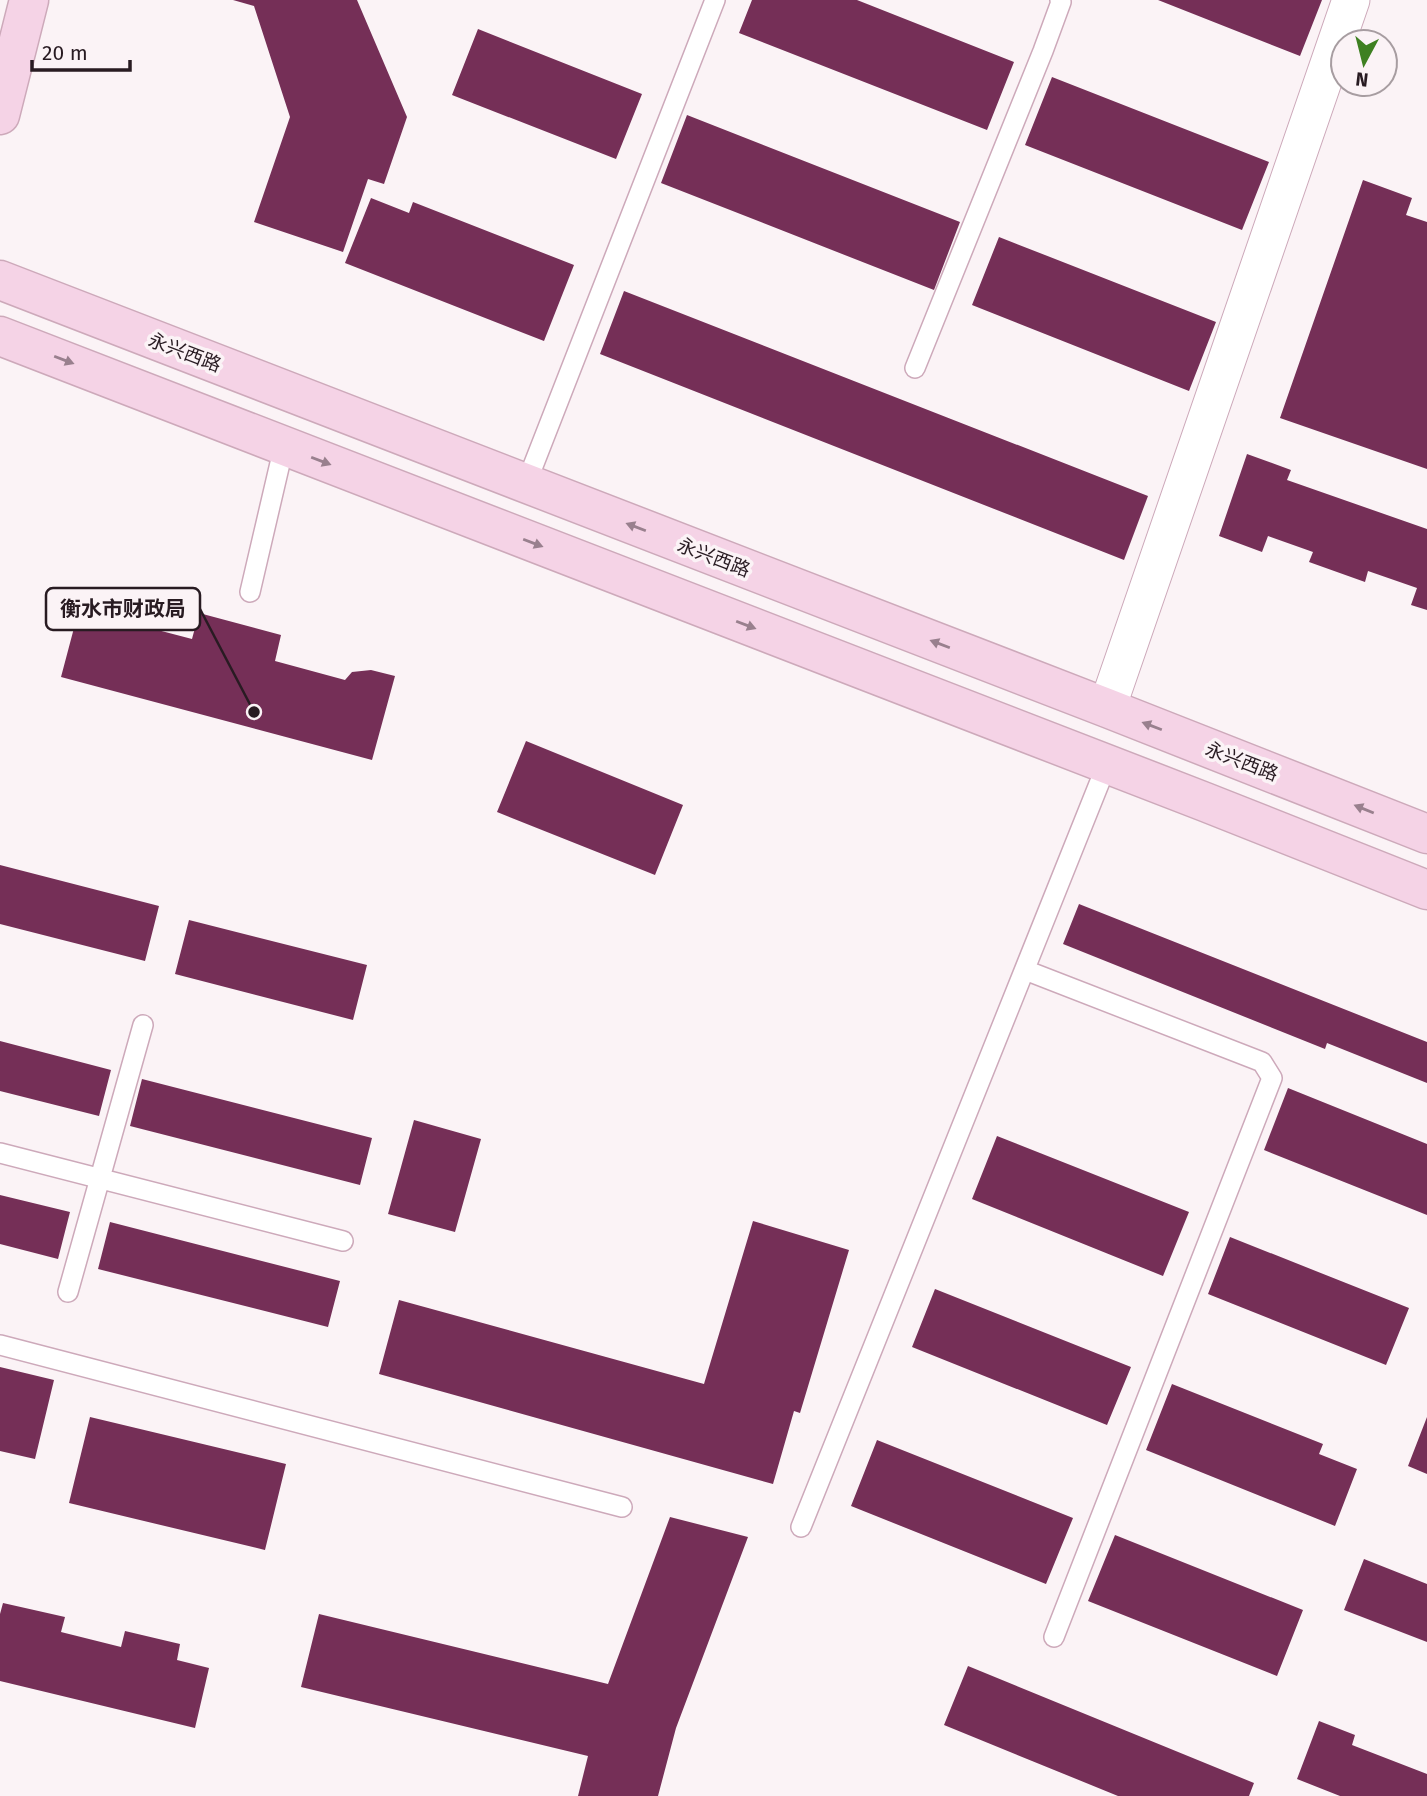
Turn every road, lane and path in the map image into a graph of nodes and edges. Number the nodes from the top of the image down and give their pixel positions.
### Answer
1 (29, 0) edge
2 (715, 0) edge
3 (1060, 0) edge
4 (1351, 0) edge
5 (0, 115) edge
6 (0, 280) edge
7 (0, 336) edge
8 (915, 368) dead end
9 (284, 446) junction
10 (526, 484) junction
11 (250, 592) dead end
12 (1107, 708) junction
13 (1107, 764) junction
14 (1427, 834) edge
15 (1427, 890) edge
16 (1024, 970) junction
17 (143, 1025) dead end
18 (0, 1153) edge
19 (100, 1178) junction
20 (343, 1241) dead end
21 (68, 1292) dead end
22 (0, 1345) edge
23 (622, 1507) dead end
24 (801, 1527) dead end
25 (1054, 1637) dead end

1 - 5 main road
2 - 10 lane
3 - 8 lane
4 - 12 street
6 - 10 main road, 永兴西路
7 -> 9 main road
9 - 11 lane
9 -> 13 main road
12 -> 10 main road, 永兴西路
14 -> 12 main road, 永兴西路
13 - 15 main road
13 - 16 lane
16 - 24 lane
16 - 25 lane
17 - 19 lane
18 - 19 lane
19 - 20 lane
19 - 21 lane
22 - 23 lane

